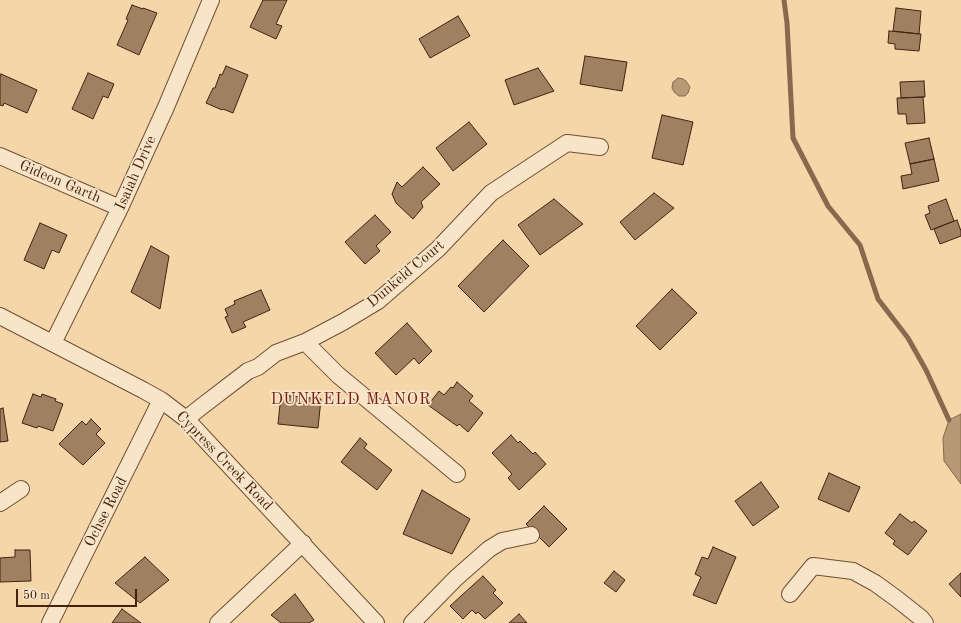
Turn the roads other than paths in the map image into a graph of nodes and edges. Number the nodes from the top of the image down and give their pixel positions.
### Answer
1 (211, 0) edge
2 (600, 148) dead end
3 (0, 156) edge
4 (120, 208) junction
5 (0, 316) edge
6 (305, 342) junction
7 (53, 343) junction
8 (161, 400) junction
9 (186, 419) junction
10 (457, 474) dead end
11 (21, 489) dead end
12 (0, 502) edge
13 (531, 535) dead end
14 (303, 544) junction
15 (790, 594) dead end
16 (50, 623) edge
17 (218, 623) edge
18 (376, 623) edge
19 (412, 623) edge
20 (925, 623) edge

1 - 4 street, Isaiah Drive
2 - 6 street, Dunkeld Court
3 - 4 street, Gideon Garth
4 - 7 street, Isaiah Drive
5 - 7 street, Cypress Creek Road
6 - 9 street, Dunkeld Court
6 - 10 street
7 - 8 street, Cypress Creek Road
8 - 9 street, Cypress Creek Road
8 - 16 street, Ochse Road
9 - 14 street, Cypress Creek Road
11 - 12 street
13 - 19 street
14 - 17 street
14 - 18 street, Cypress Creek Road
15 - 20 street

